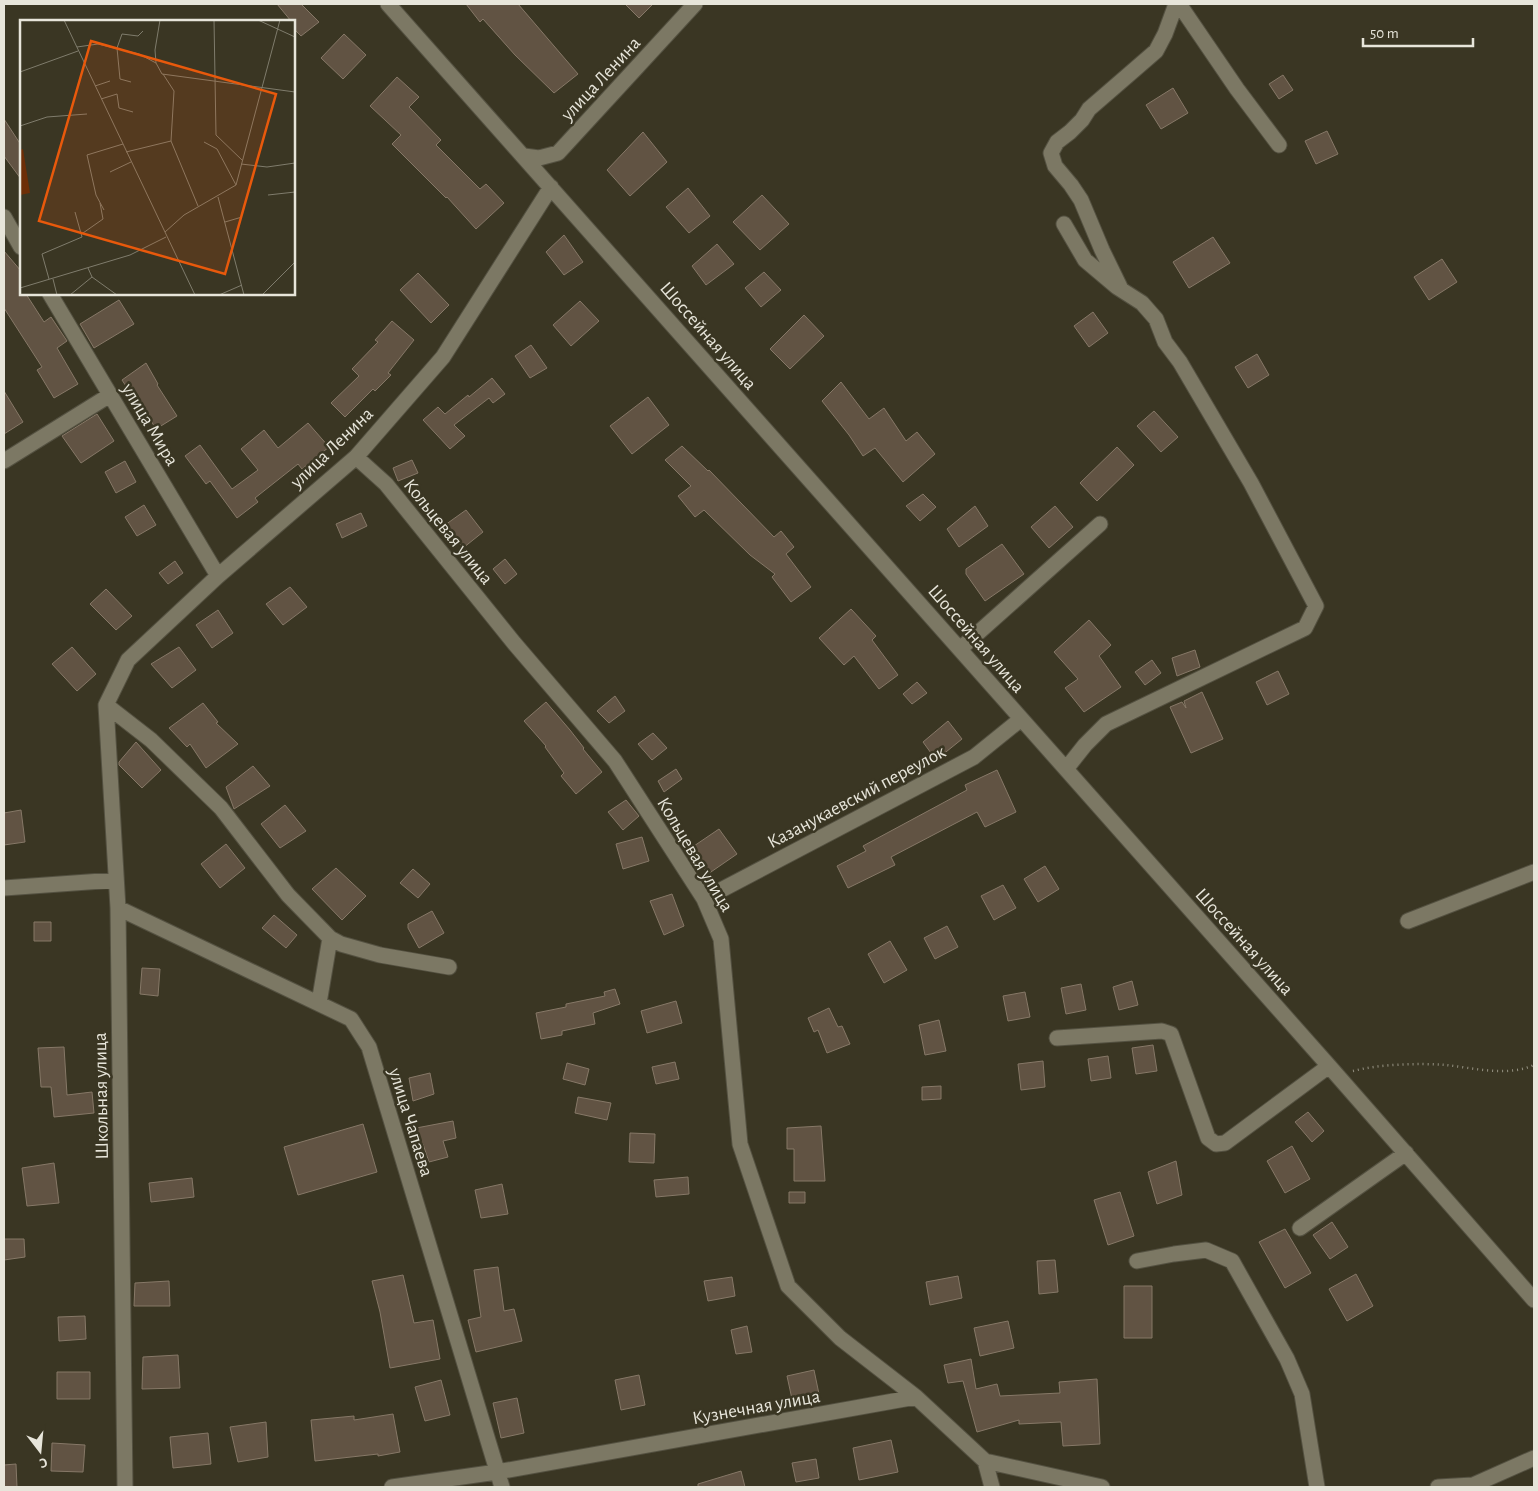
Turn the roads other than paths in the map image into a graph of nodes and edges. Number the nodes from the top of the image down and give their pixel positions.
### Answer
1 (388, 4) edge
2 (695, 4) edge
3 (1177, 4) edge
4 (1279, 145) dead end
5 (524, 156) junction
6 (551, 186) junction
7 (4, 217) edge
8 (1064, 224) dead end
9 (20, 244) edge
10 (1122, 290) junction
11 (51, 295) edge
12 (110, 395) junction
13 (356, 457) junction
14 (4, 461) edge
15 (1100, 524) dead end
16 (218, 576) junction
17 (960, 649) junction
18 (106, 705) junction
19 (1021, 719) junction
20 (1066, 769) junction
21 (1534, 872) edge
22 (116, 880) junction
23 (4, 888) edge
24 (704, 899) junction
25 (118, 908) junction
26 (1408, 921) dead end
27 (330, 938) junction
28 (449, 967) dead end
29 (319, 1003) junction
30 (1057, 1038) dead end
31 (1333, 1070) junction
32 (1406, 1153) junction
33 (1300, 1228) dead end
34 (1137, 1261) dead end
35 (1534, 1300) edge
36 (916, 1397) junction
37 (1534, 1458) edge
38 (985, 1461) junction
39 (497, 1472) junction
40 (125, 1487) edge
41 (392, 1487) edge
42 (502, 1487) edge
43 (992, 1487) edge
44 (1102, 1487) edge
45 (1318, 1487) edge
46 (1438, 1487) edge

1 - 5 street, Шоссейная улица
2 - 5 street, улица Ленина
3 - 4 street
3 - 10 street
5 - 6 street, Шоссейная улица
6 - 13 street, улица Ленина
6 - 17 street, Шоссейная улица
7 - 9 street
8 - 10 street
10 - 20 street
11 - 12 street, улица Мира
12 - 14 street
12 - 16 street, улица Мира
13 - 16 street, улица Ленина
13 - 24 street, Кольцевая улица
15 - 17 street
16 - 18 street, улица Ленина
17 - 19 street, Шоссейная улица
18 - 22 street, Школьная улица
18 - 27 street
19 - 20 street, Шоссейная улица
19 - 24 street, Казанукаевский переулок
20 - 31 street, Шоссейная улица
21 - 26 street
22 - 23 street
22 - 25 street, Школьная улица
24 - 36 street, Кольцевая улица
25 - 29 street, улица Чапаева
25 - 40 street, Школьная улица
27 - 28 street
27 - 29 street
29 - 39 street, улица Чапаева
30 - 31 street
31 - 32 street, Шоссейная улица
32 - 33 street
32 - 35 street, Шоссейная улица
34 - 45 street
36 - 38 street
36 - 39 street, Кузнечная улица
37 - 46 street
38 - 43 street
38 - 44 street
39 - 41 street, Кузнечная улица
39 - 42 street, улица Чапаева

